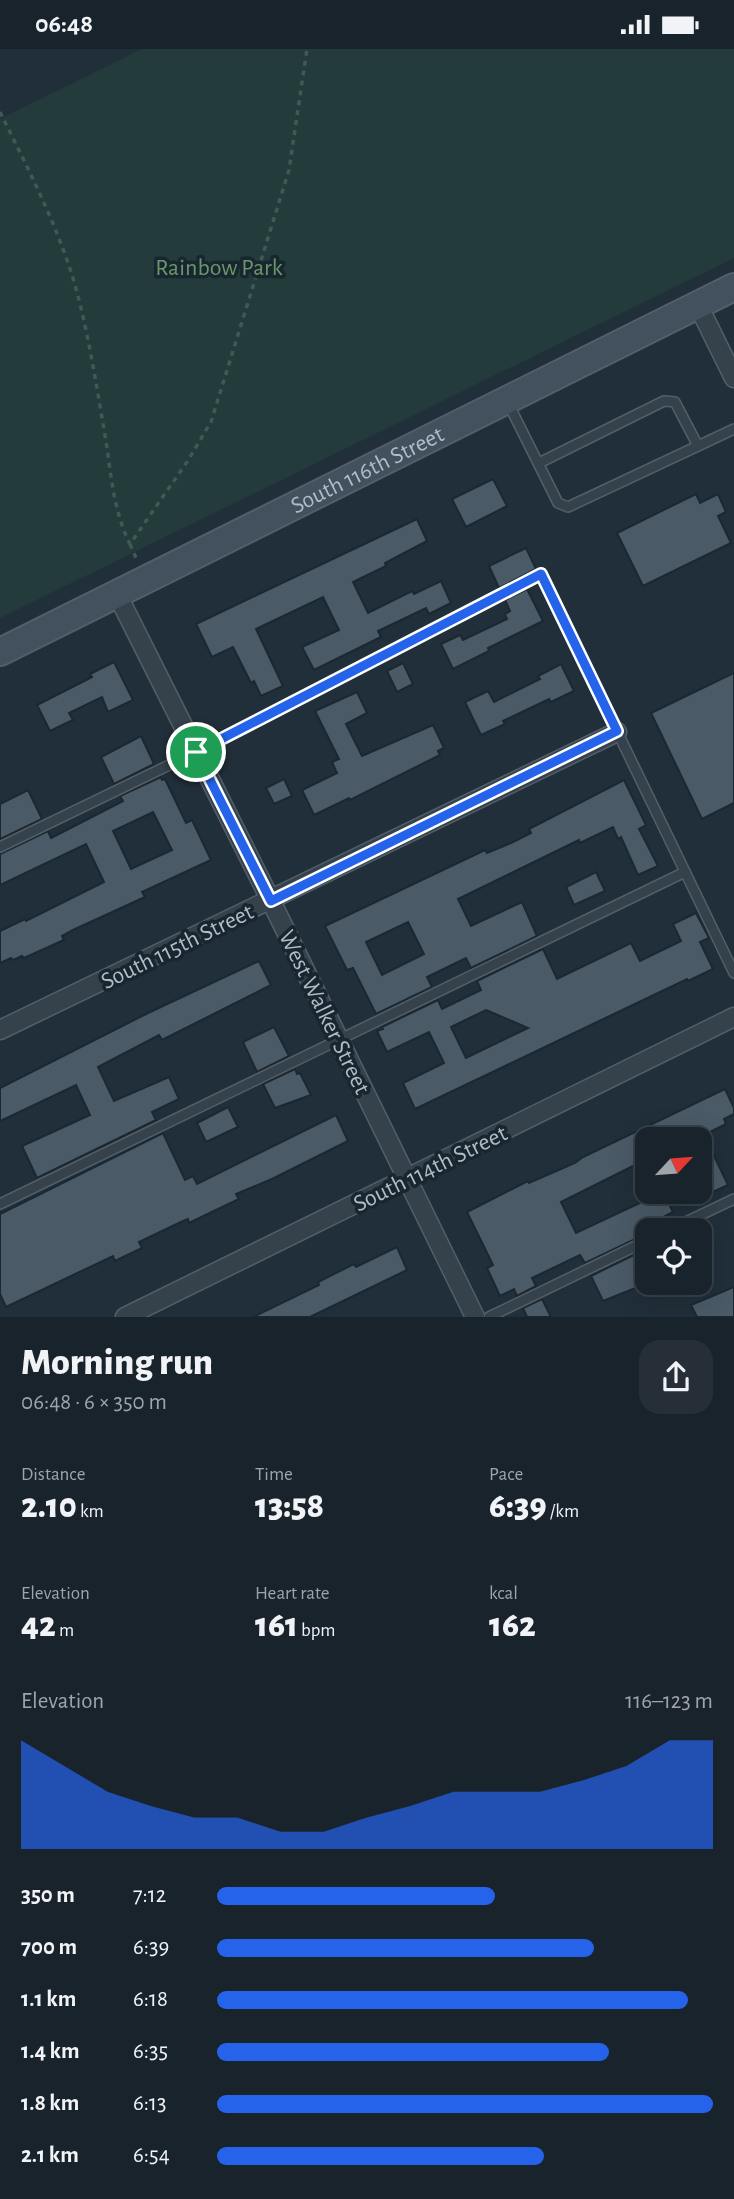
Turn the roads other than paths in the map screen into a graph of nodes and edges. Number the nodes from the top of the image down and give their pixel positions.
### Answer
1 (734, 287) edge
2 (698, 305) junction
3 (734, 378) edge
4 (507, 400) junction
5 (734, 429) edge
6 (698, 446) junction
7 (539, 463) junction
8 (117, 594) junction
9 (0, 652) edge
10 (617, 731) junction
11 (196, 752) junction
12 (0, 846) edge
13 (685, 872) junction
14 (271, 901) junction
15 (734, 972) edge
16 (734, 1017) edge
17 (0, 1030) edge
18 (339, 1040) junction
19 (407, 1179) junction
20 (734, 1199) edge
21 (0, 1204) edge
22 (694, 1218) edge
23 (635, 1246) edge
24 (125, 1317) edge
25 (475, 1317) edge
26 (489, 1317) edge

1 - 2 street, South 116th Street
2 - 3 street
2 - 4 street, South 116th Street
4 - 7 lane
4 - 8 street, South 116th Street
5 - 6 lane
6 - 7 lane
6 - 7 lane
8 - 9 street, South 116th Street
8 - 11 street, West Walker Street
10 - 11 lane
10 - 13 lane
10 - 14 street, South 115th Street
11 - 12 lane
11 - 14 street, West Walker Street
13 - 15 lane
13 - 18 lane
14 - 17 street, South 115th Street
14 - 18 street, West Walker Street
16 - 19 street, South 114th Street
18 - 19 street, West Walker Street
18 - 21 lane
19 - 24 street, South 114th Street
19 - 25 street, West Walker Street
20 - 22 lane
23 - 26 lane

